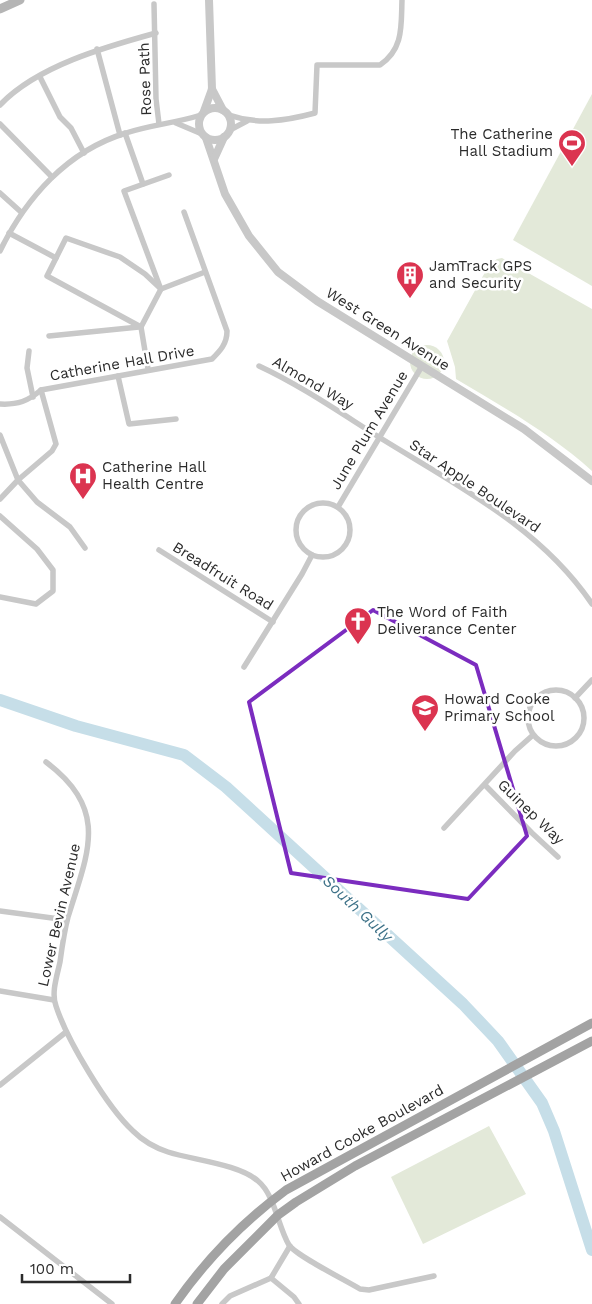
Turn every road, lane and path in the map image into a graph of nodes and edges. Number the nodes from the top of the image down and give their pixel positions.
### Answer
1 (20, 0) edge
2 (209, 0) edge
3 (402, 0) edge
4 (154, 4) dead end
5 (0, 9) edge
6 (156, 33) junction
7 (97, 49) junction
8 (40, 77) junction
9 (212, 88) junction
10 (0, 105) edge
11 (202, 113) junction
12 (226, 113) junction
13 (246, 121) junction
14 (176, 123) junction
15 (0, 124) edge
16 (159, 124) junction
17 (230, 130) junction
18 (122, 134) junction
19 (204, 136) junction
20 (224, 138) junction
21 (84, 152) junction
22 (214, 159) junction
23 (169, 175) dead end
24 (52, 177) junction
25 (143, 184) junction
26 (0, 193) edge
27 (21, 212) junction
28 (184, 212) dead end
29 (9, 233) junction
30 (2, 243) edge
31 (0, 251) edge
32 (56, 258) junction
33 (205, 272) junction
34 (161, 289) junction
35 (141, 327) junction
36 (49, 336) dead end
37 (29, 351) dead end
38 (259, 366) dead end
39 (422, 366) junction
40 (148, 369) junction
41 (118, 376) junction
42 (41, 390) junction
43 (33, 396) junction
44 (0, 404) edge
45 (176, 419) dead end
46 (0, 435) edge
47 (380, 438) junction
48 (18, 480) junction
49 (592, 481) edge
50 (0, 499) edge
51 (338, 507) junction
52 (0, 516) edge
53 (85, 548) dead end
54 (159, 550) dead end
55 (312, 555) junction
56 (0, 597) edge
57 (592, 604) edge
58 (273, 622) junction
59 (244, 666) dead end
60 (592, 680) edge
61 (575, 698) junction
62 (533, 735) junction
63 (46, 762) dead end
64 (485, 785) junction
65 (444, 828) dead end
66 (558, 857) dead end
67 (0, 911) edge
68 (67, 920) junction
69 (0, 991) edge
70 (54, 1000) junction
71 (592, 1023) edge
72 (66, 1032) junction
73 (592, 1041) edge
74 (0, 1085) edge
75 (270, 1202) junction
76 (278, 1215) junction
77 (0, 1217) edge
78 (290, 1246) junction
79 (434, 1276) dead end
80 (271, 1278) junction
81 (112, 1304) edge
82 (175, 1304) edge
83 (197, 1304) edge
84 (222, 1304) edge
85 (299, 1304) edge

1 - 5 main road
2 - 9 street
3 - 13 street
4 - 6 street, Rose Path
6 - 7 street
6 - 16 street, Rose Path
7 - 8 street
7 - 18 street
8 - 10 street
8 - 21 street
9 - 11 street
9 - 12 street
11 - 12 street
11 - 14 street
11 - 19 street
12 - 13 street
12 - 17 street
13 - 17 street
14 - 16 street
14 - 19 street
15 - 24 street
16 - 18 street
17 - 20 street
18 - 21 street
18 - 25 street
19 - 20 street
19 - 22 street, West Green Avenue
20 - 22 street
21 - 24 street
22 - 39 street, West Green Avenue
23 - 25 street
24 - 27 street
25 - 34 street
26 - 27 street
27 - 29 street
28 - 33 street, Catherine Hall Drive
29 - 30 street
29 - 32 street
30 - 31 street
32 - 34 street
32 - 35 street
33 - 34 street
33 - 40 street, Catherine Hall Drive
34 - 35 street
35 - 36 street
35 - 40 street
37 - 43 street
38 - 47 street, Almond Way
39 - 47 street, June Plum Avenue
39 - 49 street, West Green Avenue
40 - 41 street, Catherine Hall Drive
41 - 42 street, Catherine Hall Drive
41 - 45 street
42 - 43 street, Catherine Hall Drive
42 - 48 street
43 - 44 street, Catherine Hall Drive
46 - 48 street
47 - 51 street, June Plum Avenue
47 - 57 street, Star Apple Boulevard
48 - 50 street
48 - 53 street
51 - 55 street
51 - 55 street
52 - 56 street
54 - 58 street, Breadfruit Road
55 - 58 street
58 - 59 street
60 - 61 street
61 - 62 street
61 - 62 street
62 - 64 street
63 - 68 street, Lower Bevin Avenue
64 - 65 street
64 - 66 street, Guinep Way
67 - 68 street
68 - 70 street, Lower Bevin Avenue
69 - 70 street
70 - 72 street, Lower Bevin Avenue
71 - 75 main road, Howard Cooke Boulevard
72 - 74 street
72 - 75 street, Lower Bevin Avenue
73 - 76 main road, Howard Cooke Boulevard
75 - 76 street, Lower Bevin Avenue
75 - 82 main road, Howard Cooke Boulevard
76 - 78 street, Lower Bevin Avenue
76 - 83 main road, Howard Cooke Boulevard
77 - 81 street
78 - 79 street
78 - 80 street
80 - 84 street
80 - 85 street

